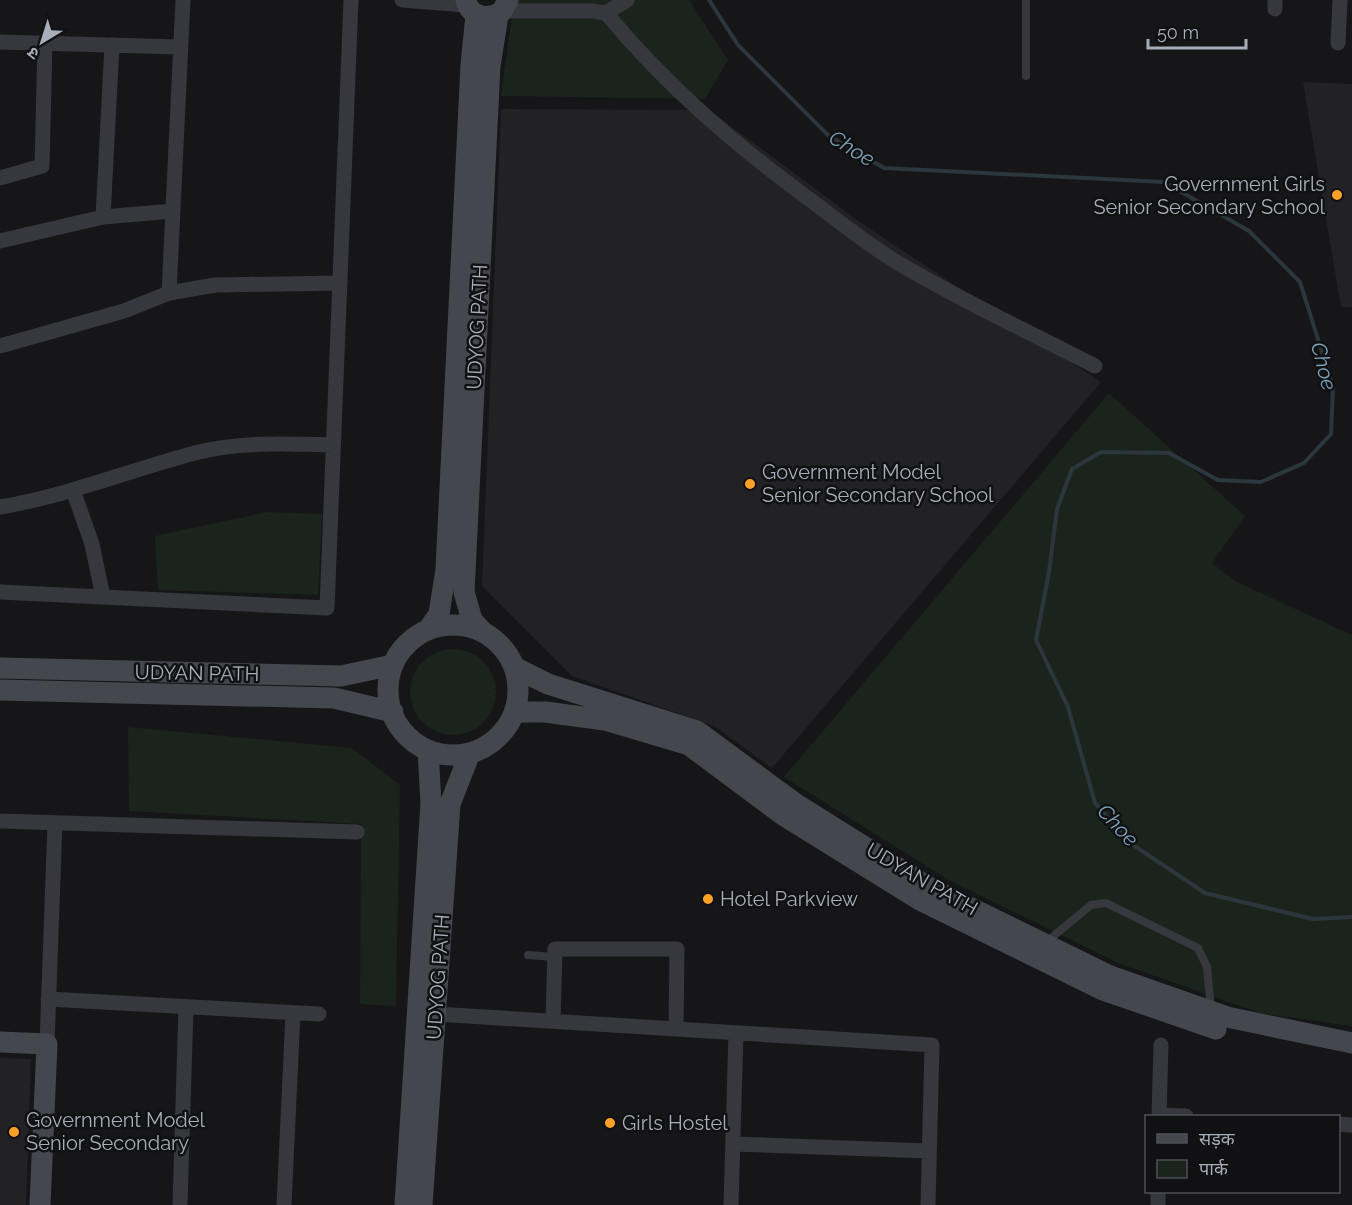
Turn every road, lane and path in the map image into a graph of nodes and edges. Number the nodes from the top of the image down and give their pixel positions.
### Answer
1 (183, 0) edge
2 (351, 0) edge
3 (402, 0) edge
4 (546, 0) edge
5 (627, 0) edge
6 (1026, 0) edge
7 (1340, 0) edge
8 (469, 6) edge
9 (503, 9) edge
10 (600, 12) junction
11 (0, 42) edge
12 (45, 43) junction
13 (1338, 43) dead end
14 (112, 45) junction
15 (180, 47) junction
16 (1026, 76) dead end
17 (0, 178) edge
18 (173, 211) junction
19 (103, 217) junction
20 (0, 241) edge
21 (339, 283) junction
22 (169, 293) junction
23 (0, 346) edge
24 (1095, 366) dead end
25 (333, 445) junction
26 (73, 490) junction
27 (0, 507) edge
28 (0, 592) edge
29 (103, 597) junction
30 (428, 630) junction
31 (484, 633) junction
32 (393, 665) junction
33 (514, 667) junction
34 (0, 668) edge
35 (0, 690) edge
36 (393, 712) junction
37 (515, 712) junction
38 (428, 750) junction
39 (470, 753) junction
40 (0, 821) edge
41 (55, 823) junction
42 (357, 832) dead end
43 (1044, 944) junction
44 (528, 955) dead end
45 (555, 957) junction
46 (48, 999) junction
47 (186, 1007) junction
48 (1211, 1012) junction
49 (293, 1013) junction
50 (319, 1014) dead end
51 (436, 1014) junction
52 (553, 1021) junction
53 (676, 1028) junction
54 (736, 1033) junction
55 (0, 1042) edge
56 (1352, 1043) edge
57 (46, 1044) junction
58 (1161, 1045) dead end
59 (1352, 1056) edge
60 (1160, 1115) edge
61 (733, 1144) junction
62 (929, 1151) junction
63 (40, 1205) edge
64 (180, 1205) edge
65 (284, 1205) edge
66 (405, 1205) edge
67 (422, 1205) edge
68 (731, 1205) edge
69 (928, 1205) edge

1 - 15 street
2 - 21 street
3 - 8 street
4 - 10 street
5 - 10 street
6 - 16 lane
7 - 13 street
8 - 9 main road
8 - 30 main road, UDYOG PATH
9 - 10 street
9 - 31 main road, UDYOG PATH
10 - 24 street
11 - 12 street
12 - 14 street
12 - 17 street
14 - 15 street
14 - 19 street
15 - 18 street
18 - 19 street
18 - 22 street
19 - 20 street
21 - 22 street
21 - 25 street
22 - 23 street
25 - 26 street
25 - 29 street
26 - 27 street
26 - 29 street
28 - 29 street
30 - 31 main road
30 - 32 main road
31 - 33 main road
32 - 34 main road, UDYAN PATH
32 - 36 main road
33 - 37 main road
33 - 43 main road, UDYAN PATH
35 - 36 main road, UDYAN PATH
36 - 38 main road
37 - 39 main road
37 - 59 main road, UDYAN PATH
38 - 39 main road
38 - 66 main road, UDYOG PATH
39 - 51 main road, UDYOG PATH
40 - 41 street
41 - 42 street
41 - 46 street
43 - 48 main road, UDYAN PATH
43 - 48 lane
44 - 45 lane
45 - 52 street
45 - 53 street
46 - 47 street
46 - 57 street
47 - 49 street
47 - 64 street
48 - 56 main road, UDYAN PATH
49 - 50 street
49 - 65 street
51 - 52 street
51 - 67 main road, UDYOG PATH
52 - 53 street
53 - 54 street
54 - 61 street
54 - 62 street
55 - 57 main road
57 - 63 main road
58 - 60 street
61 - 62 street
61 - 68 street
62 - 69 street

